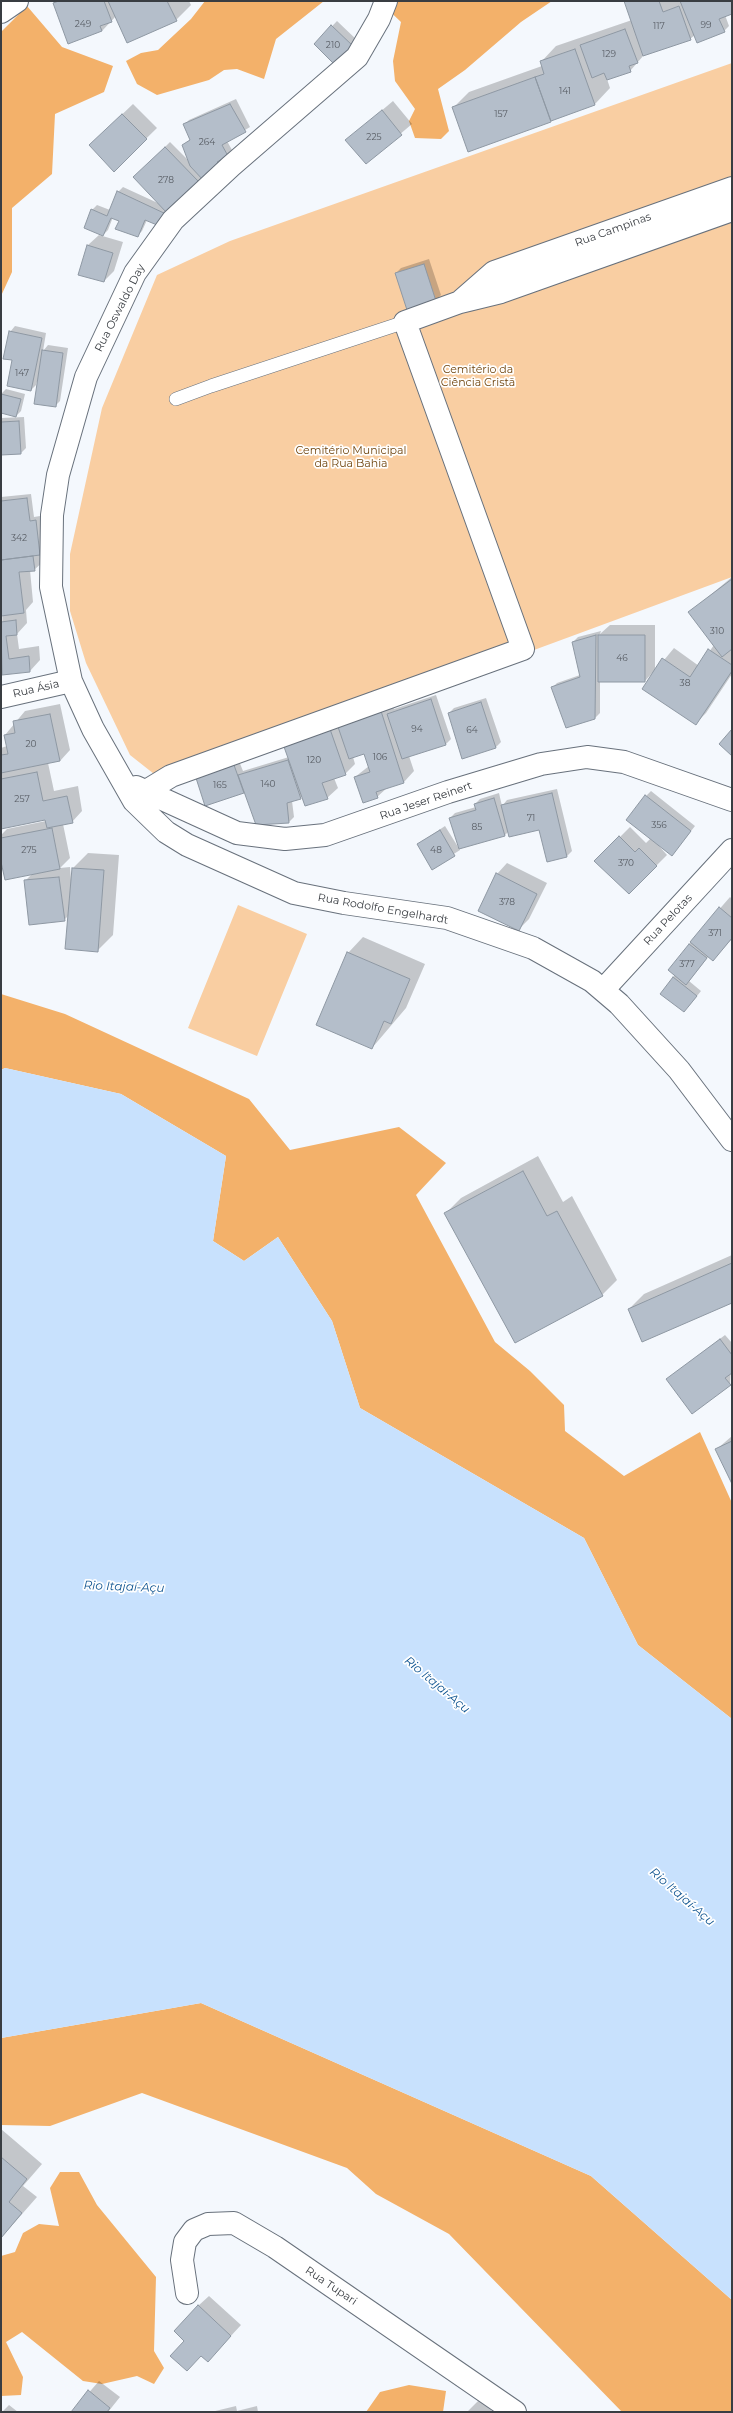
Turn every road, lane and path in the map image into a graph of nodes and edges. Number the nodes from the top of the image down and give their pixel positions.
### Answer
1 (17, 1) edge
2 (386, 1) edge
3 (1, 12) edge
4 (732, 188) edge
5 (732, 210) edge
6 (494, 272) junction
7 (501, 292) junction
8 (460, 302) junction
9 (406, 322) junction
10 (176, 400) dead end
11 (71, 681) junction
12 (1, 697) edge
13 (124, 783) junction
14 (148, 790) junction
15 (732, 800) edge
16 (732, 850) edge
17 (604, 990) junction
18 (732, 1140) edge
19 (187, 2293) dead end
20 (515, 2412) edge

1 - 3 street
2 - 11 street, Rua Oswaldo Day
4 - 6 street, Rua Campinas
5 - 7 street, Rua Campinas
6 - 7 lane
6 - 8 street
7 - 8 street, Rua Campinas
8 - 9 street
9 - 10 lane
9 - 14 street
11 - 12 street, Rua Ásia
11 - 13 street, Rua Rodolfo Engelhardt
13 - 14 street, Rua Jeser Reinert
13 - 17 street, Rua Rodolfo Engelhardt
14 - 15 street, Rua Jeser Reinert
16 - 17 street, Rua Pelotas
17 - 18 street, Rua Rodolfo Engelhardt
19 - 20 street, Rua Tupari

